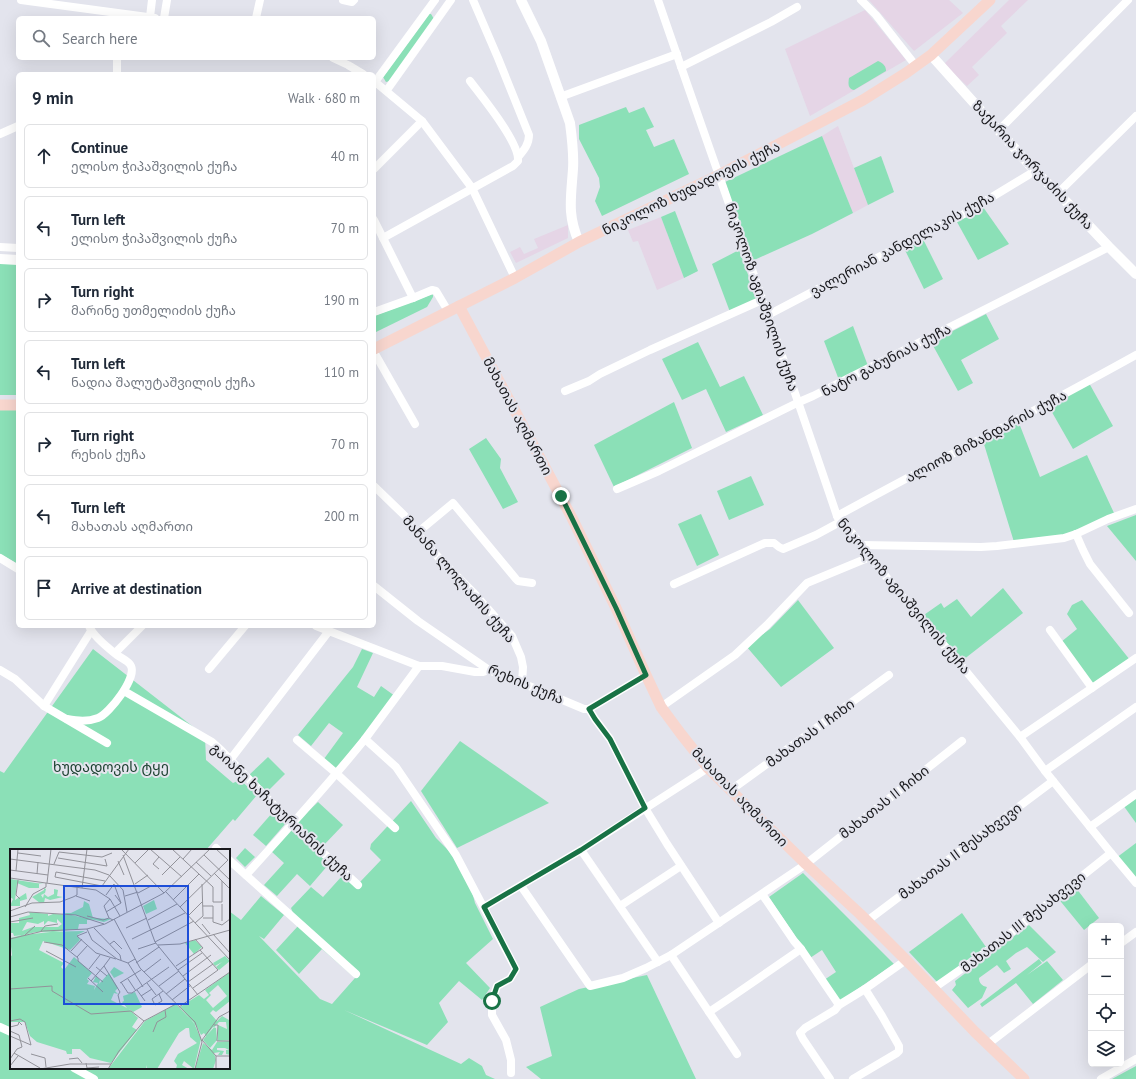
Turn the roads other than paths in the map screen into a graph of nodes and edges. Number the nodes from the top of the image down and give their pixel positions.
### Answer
1 (21, 0) edge
2 (152, 0) edge
3 (167, 0) edge
4 (260, 0) edge
5 (344, 0) edge
6 (354, 0) edge
7 (435, 0) edge
8 (451, 0) edge
9 (473, 0) edge
10 (521, 0) edge
11 (658, 0) edge
12 (861, 0) edge
13 (990, 0) edge
14 (1128, 0) edge
15 (797, 7) dead end
16 (117, 16) edge
17 (153, 16) edge
18 (164, 16) edge
19 (256, 16) edge
20 (677, 54) junction
21 (931, 55) junction
22 (117, 60) edge
23 (337, 60) edge
24 (916, 66) junction
25 (681, 67) junction
26 (117, 72) edge
27 (360, 72) edge
28 (376, 80) edge
29 (376, 82) edge
30 (470, 82) dead end
31 (386, 90) junction
32 (560, 97) junction
33 (1136, 116) edge
34 (422, 121) junction
35 (16, 127) edge
36 (999, 130) junction
37 (0, 134) edge
38 (519, 156) junction
39 (376, 167) edge
40 (1035, 171) junction
41 (719, 175) junction
42 (472, 188) junction
43 (1058, 193) junction
44 (376, 224) edge
45 (383, 238) junction
46 (579, 242) junction
47 (0, 247) edge
48 (16, 248) edge
49 (1109, 248) junction
50 (0, 259) edge
51 (16, 260) edge
52 (1136, 274) edge
53 (515, 278) junction
54 (413, 298) junction
55 (762, 300) junction
56 (459, 306) junction
57 (376, 311) edge
58 (448, 311) junction
59 (768, 315) junction
60 (376, 350) edge
61 (376, 355) edge
62 (1136, 355) edge
63 (565, 390) dead end
64 (799, 402) junction
65 (0, 405) edge
66 (16, 405) edge
67 (415, 424) dead end
68 (376, 488) edge
69 (618, 489) dead end
70 (1136, 509) edge
71 (838, 519) junction
72 (417, 533) junction
73 (1076, 534) junction
74 (861, 545) junction
75 (870, 557) junction
76 (0, 558) edge
77 (16, 569) edge
78 (532, 583) dead end
79 (674, 584) dead end
80 (376, 588) edge
81 (1130, 613) dead end
82 (140, 628) edge
83 (243, 628) edge
84 (321, 628) edge
85 (90, 629) edge
86 (1050, 630) dead end
87 (329, 631) junction
88 (115, 653) junction
89 (1136, 658) edge
90 (419, 666) junction
91 (209, 669) dead end
92 (0, 670) edge
93 (489, 670) junction
94 (646, 675) junction
95 (889, 675) dead end
96 (522, 683) junction
97 (1092, 688) junction
98 (124, 691) junction
99 (44, 706) junction
100 (661, 706) junction
101 (1136, 707) edge
102 (589, 709) junction
103 (67, 719) junction
104 (1020, 737) junction
105 (365, 739) junction
106 (297, 740) dead end
107 (962, 741) dead end
108 (106, 743) dead end
109 (230, 760) junction
110 (708, 768) junction
111 (1045, 771) junction
112 (337, 774) junction
113 (1053, 781) junction
114 (731, 790) junction
115 (1136, 794) edge
116 (645, 808) junction
117 (292, 824) junction
118 (395, 828) dead end
119 (1090, 828) junction
120 (581, 850) junction
121 (1111, 854) junction
122 (230, 861) edge
123 (806, 864) junction
124 (681, 866) junction
125 (246, 875) junction
126 (1136, 883) edge
127 (358, 884) dead end
128 (521, 886) junction
129 (762, 894) junction
130 (620, 906) junction
131 (484, 907) junction
132 (867, 921) junction
133 (719, 923) junction
134 (1136, 932) edge
135 (1124, 941) edge
136 (801, 949) junction
137 (671, 955) junction
138 (906, 960) junction
139 (658, 962) junction
140 (1088, 967) edge
141 (356, 974) dead end
142 (934, 988) junction
143 (865, 989) junction
144 (839, 1005) junction
145 (709, 1012) junction
146 (0, 1026) edge
147 (10, 1031) edge
148 (988, 1044) junction
149 (737, 1054) dead end
150 (1136, 1059) edge
151 (76, 1069) edge
152 (512, 1073) dead end
153 (94, 1079) edge
154 (830, 1079) edge
155 (853, 1079) edge
156 (1024, 1079) edge
157 (1101, 1079) edge

1 - 16 street
2 - 17 street
3 - 18 street
4 - 19 street
5 - 6 street
7 - 28 street
8 - 31 street
9 - 38 street
10 - 32 street
11 - 20 street, ნიკოლოზ აგიაშვილის ქუჩა
12 - 24 street
13 - 21 main road, ნიკოლოზ ხუდადოვის ქუჩა
14 - 36 street
15 - 25 street
20 - 25 street, ნიკოლოზ აგიაშვილის ქუჩა
20 - 32 street
21 - 24 main road, ნიკოლოზ ხუდადოვის ქუჩა
21 - 36 street, ზაქარია ჯორჯაძის ქუჩა
22 - 26 street
23 - 27 street
24 - 41 main road, ნიკოლოზ ხუდადოვის ქუჩა
25 - 41 street, ნიკოლოზ აგიაშვილის ქუჩა
29 - 31 street
30 - 38 street
31 - 34 street
32 - 46 street
33 - 43 street
34 - 39 street
34 - 42 street
35 - 37 street
36 - 40 street, ზაქარია ჯორჯაძის ქუჩა
38 - 42 street
40 - 43 street, ზაქარია ჯორჯაძის ქუჩა
40 - 59 street, ვალერიან კანდელაკის ქუჩა
41 - 46 main road, ნიკოლოზ ხუდადოვის ქუჩა
41 - 55 street, ნიკოლოზ აგიაშვილის ქუჩა
42 - 45 street
42 - 53 street
43 - 49 street, ზაქარია ჯორჯაძის ქუჩა
44 - 45 street
45 - 54 street
46 - 53 main road, ნიკოლოზ ხუდადოვის ქუჩა
47 - 48 street
49 - 52 street, ზაქარია ჯორჯაძის ქუჩა
49 - 64 street, ნატო გაბუნიას ქუჩა
50 - 51 street
53 - 56 main road, ნიკოლოზ ხუდადოვის ქუჩა
54 - 57 street
54 - 58 street
55 - 59 street, ნიკოლოზ აგიაშვილის ქუჩა
55 - 63 street
56 - 58 main road, ნიკოლოზ ხუდადოვის ქუჩა
56 - 94 main road, მახათას აღმართი
58 - 60 main road, ნიკოლოზ ხუდადოვის ქუჩა
59 - 64 street, ნიკოლოზ აგიაშვილის ქუჩა
61 - 67 street
62 - 71 street, ალიოზ მიზანდარის ქუჩა
64 - 69 street, ნატო გაბუნიას ქუჩა
64 - 71 street, ნიკოლოზ აგიაშვილის ქუჩა
65 - 66 main road
68 - 72 street, მანანა ლოლაძის ქუჩა
70 - 73 street
71 - 74 street, ნიკოლოზ აგიაშვილის ქუჩა
71 - 79 street, ალიოზ მიზანდარის ქუჩა
72 - 78 street
72 - 96 street, მანანა ლოლაძის ქუჩა
73 - 74 street
73 - 81 street
74 - 75 street, ნიკოლოზ აგიაშვილის ქუჩა
75 - 100 street
75 - 104 street, ნიკოლოზ აგიაშვილის ქუჩა
76 - 77 street
80 - 93 street, რეხის ქუჩა
82 - 88 street
83 - 91 street
84 - 87 street
85 - 88 street
85 - 99 street
86 - 97 street
87 - 90 street
87 - 109 street
88 - 98 street
89 - 97 street
90 - 93 street
90 - 105 street
92 - 99 street
93 - 96 street, რეხის ქუჩა
94 - 100 main road, მახათას აღმართი
94 - 102 street
95 - 114 street, მახათას I ჩიხი
96 - 102 street, რეხის ქუჩა
97 - 104 street
98 - 103 street
98 - 109 street, გაიანე ხაჩატურიანის ქუჩა
99 - 103 street
100 - 110 main road, მახათას აღმართი
101 - 111 street
102 - 116 street
103 - 108 street
104 - 111 street, ნიკოლოზ აგიაშვილის ქუჩა
105 - 112 street
105 - 131 street
106 - 112 street
107 - 123 street, მახათას II ჩიხი
109 - 117 street, გაიანე ხაჩატურიანის ქუჩა
110 - 114 main road, მახათას აღმართი
110 - 116 street
111 - 113 street, ნიკოლოზ აგიაშვილის ქუჩა
112 - 117 street
112 - 118 street
113 - 119 street, ნიკოლოზ აგიაშვილის ქუჩა
113 - 132 street, მახათას II შესახვევი
114 - 123 main road, მახათას აღმართი
115 - 119 street
116 - 120 street
116 - 124 street
117 - 125 street
117 - 127 street, გაიანე ხაჩატურიანის ქუჩა
119 - 121 street, ნიკოლოზ აგიაშვილის ქუჩა
120 - 128 street
120 - 130 street
121 - 126 street, ნიკოლოზ აგიაშვილის ქუჩა
121 - 142 street, მახათას III შესახვევი
122 - 125 street
123 - 129 street, მახათას II ჩიხი
123 - 132 main road, მახათას აღმართი
124 - 130 street
124 - 133 street
125 - 141 street
128 - 131 street
128 - 139 street, მახათას II ჩიხი
129 - 133 street, მახათას II ჩიხი
129 - 136 street
130 - 139 street
131 - 152 street
132 - 138 main road, მახათას აღმართი
133 - 137 street, მახათას II ჩიხი
134 - 135 street
136 - 144 street
136 - 145 street
137 - 139 street, მახათას II ჩიხი
137 - 145 street
138 - 142 main road, მახათას აღმართი
138 - 143 street
140 - 148 street
142 - 148 main road, მახათას აღმართი
143 - 144 street
143 - 155 street
144 - 154 street
145 - 149 street
146 - 147 street
148 - 156 main road, მახათას აღმართი
150 - 157 street
151 - 153 street

